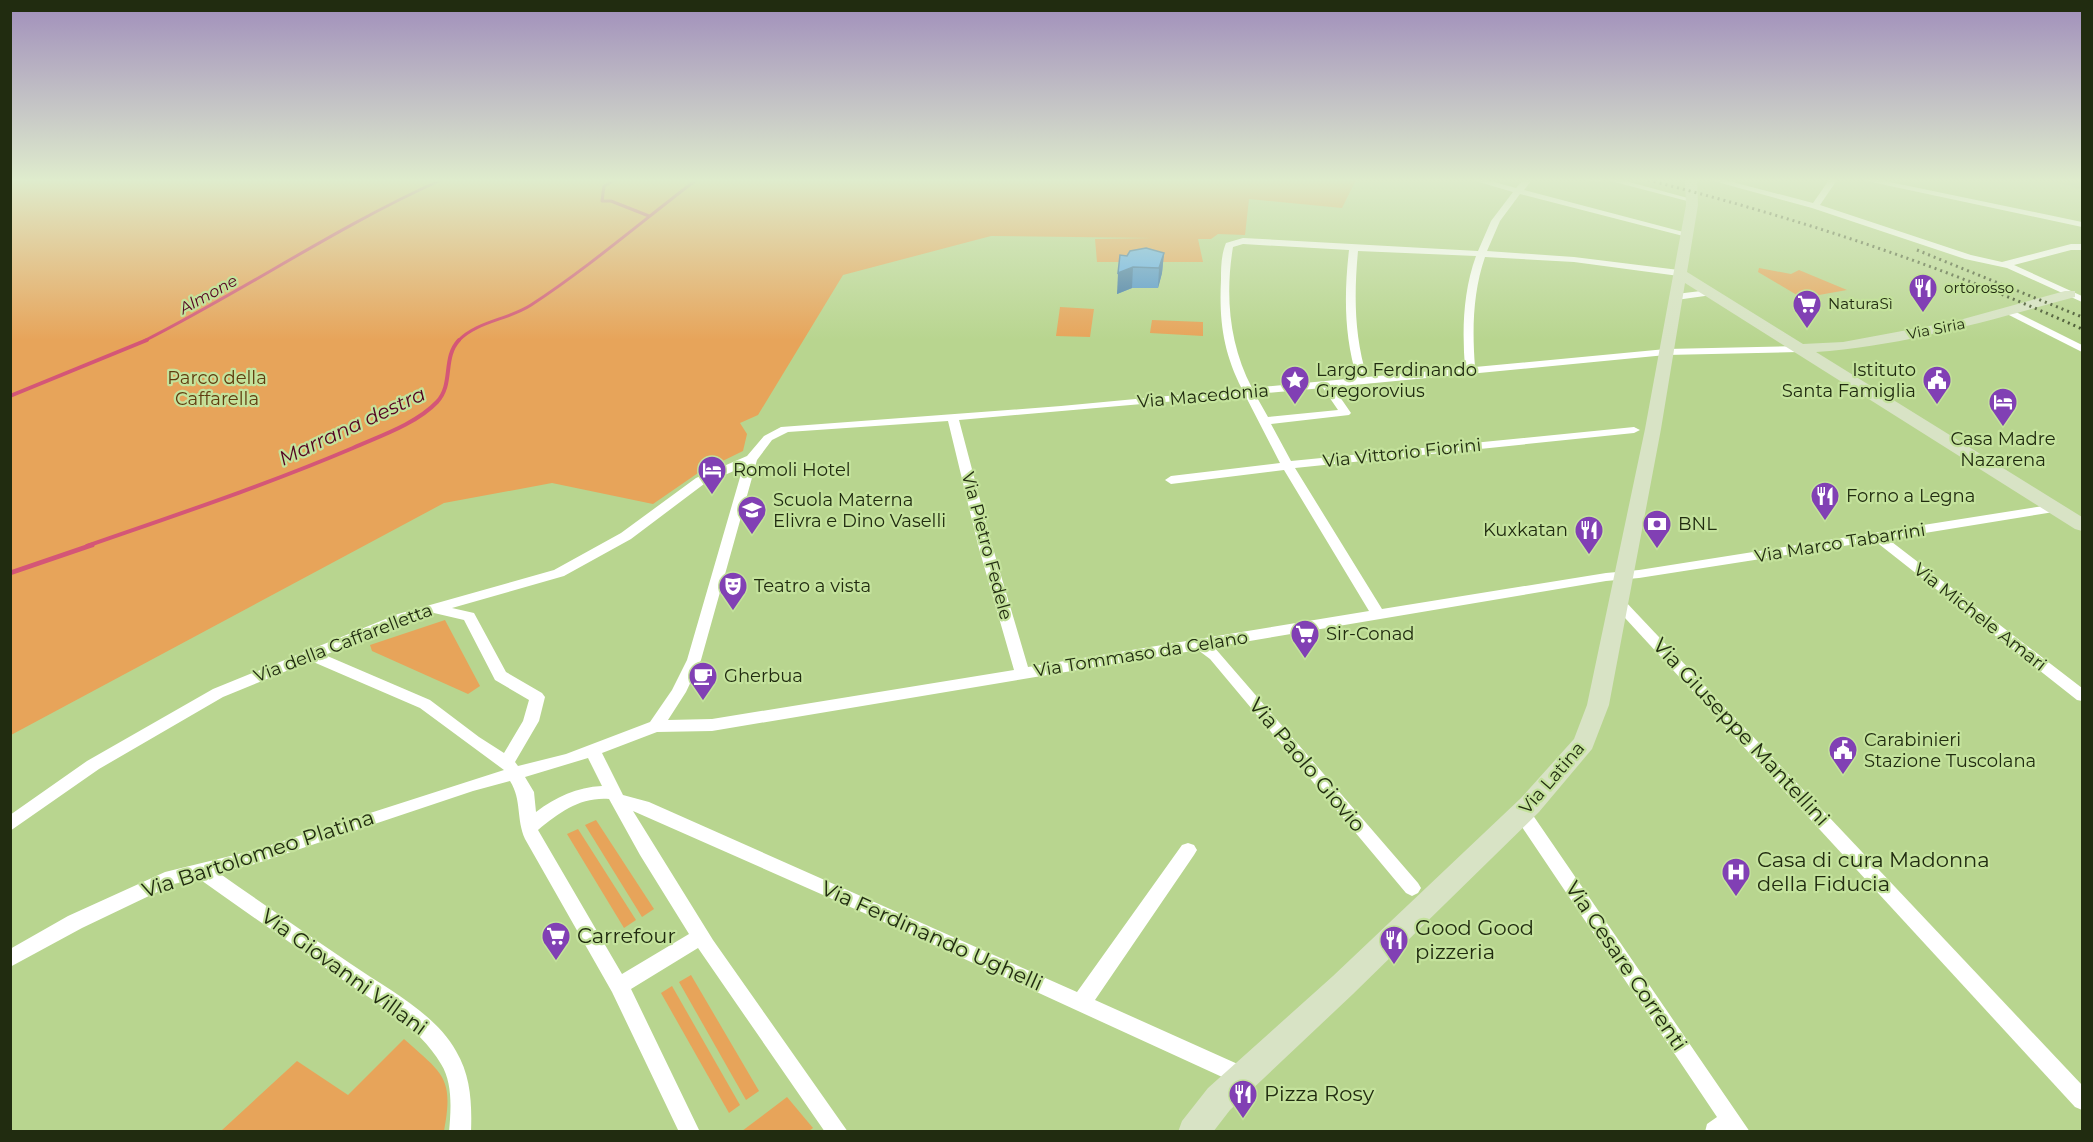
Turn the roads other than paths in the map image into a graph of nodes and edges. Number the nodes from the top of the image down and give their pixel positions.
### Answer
1 (1490, 233) edge
2 (1896, 233) edge
3 (1687, 234) edge
4 (2081, 244) edge
5 (1354, 248) junction
6 (1481, 252) junction
7 (2006, 266) junction
8 (1679, 273) junction
9 (1709, 293) junction
10 (1676, 297) junction
11 (2071, 297) edge
12 (2014, 309) junction
13 (1799, 349) junction
14 (2082, 349) edge
15 (1666, 352) junction
16 (1470, 370) junction
17 (1364, 380) junction
18 (1326, 384) junction
19 (1248, 392) junction
20 (953, 418) junction
21 (1264, 421) junction
22 (1634, 430) dead end
23 (751, 459) junction
24 (1287, 465) junction
25 (1171, 480) dead end
26 (2056, 508) junction
27 (2082, 525) edge
28 (1878, 537) junction
29 (1625, 576) junction
30 (1619, 603) junction
31 (425, 610) junction
32 (1378, 615) junction
33 (1201, 644) junction
34 (311, 655) junction
35 (1022, 673) junction
36 (2082, 696) edge
37 (656, 726) junction
38 (592, 750) junction
39 (512, 767) junction
40 (616, 797) junction
41 (1522, 813) junction
42 (10, 824) edge
43 (529, 828) junction
44 (1188, 850) dead end
45 (201, 870) junction
46 (1412, 888) dead end
47 (700, 937) junction
48 (10, 959) edge
49 (619, 986) junction
50 (1082, 1003) junction
51 (1244, 1077) junction
52 (2082, 1100) edge
53 (1729, 1127) edge
54 (460, 1131) edge
55 (690, 1131) edge
56 (838, 1131) edge
57 (1193, 1131) edge

1 - 6 street
2 - 7 street
3 - 8 street
4 - 7 street
5 - 6 street
5 - 17 street
5 - 19 street
6 - 8 street
6 - 16 street
7 - 11 street
8 - 9 street
8 - 10 street, Via Latina
9 - 10 street
9 - 13 street
10 - 15 street, Via Latina
11 - 12 street, Via Siria
12 - 13 street, Via Siria
12 - 14 street
13 - 15 street, Via Macedonia
13 - 26 street
15 - 16 street, Via Macedonia
15 - 29 street, Via Latina
16 - 17 street, Via Macedonia
17 - 18 street, Via Macedonia
18 - 19 street, Via Macedonia
18 - 21 street
19 - 20 street, Via Macedonia
19 - 21 street
20 - 23 street, Via Macedonia
20 - 35 street, Via Pietro Fedele
21 - 24 street
22 - 24 street, Via Vittorio Fiorini
23 - 31 street, Via della Caffarelletta
23 - 37 street
24 - 25 street, Via Vittorio Fiorini
24 - 32 street
26 - 27 street
26 - 28 street, Via Marco Tabarrini
28 - 29 street, Via Marco Tabarrini
28 - 36 street, Via Michele Amari
29 - 30 street, Via Latina
29 - 32 street, Via Tommaso da Celano
30 - 41 street, Via Latina
30 - 52 street, Via Giuseppe Mantellini
31 - 34 street, Via della Caffarelletta
31 - 39 street
32 - 33 street, Via Tommaso da Celano
33 - 35 street, Via Tommaso da Celano
33 - 46 street, Via Paolo Giovio
34 - 39 street
34 - 42 street, Via della Caffarelletta
35 - 37 street, Via Tommaso da Celano
37 - 38 street, Via Tommaso da Celano
38 - 39 street, Via Bartolomeo Platina
38 - 40 street
39 - 43 street
39 - 45 street, Via Bartolomeo Platina
40 - 43 street, Via Ferdinando Ughelli
40 - 47 street
40 - 50 street, Via Ferdinando Ughelli
41 - 51 street, Via Latina
41 - 53 street, Via Cesare Correnti
43 - 49 street
44 - 50 street
45 - 48 street, Via Bartolomeo Platina
45 - 54 street, Via Giovanni Villani
47 - 49 street
47 - 56 street
49 - 55 street
50 - 51 street, Via Ferdinando Ughelli
51 - 57 street, Via Latina

